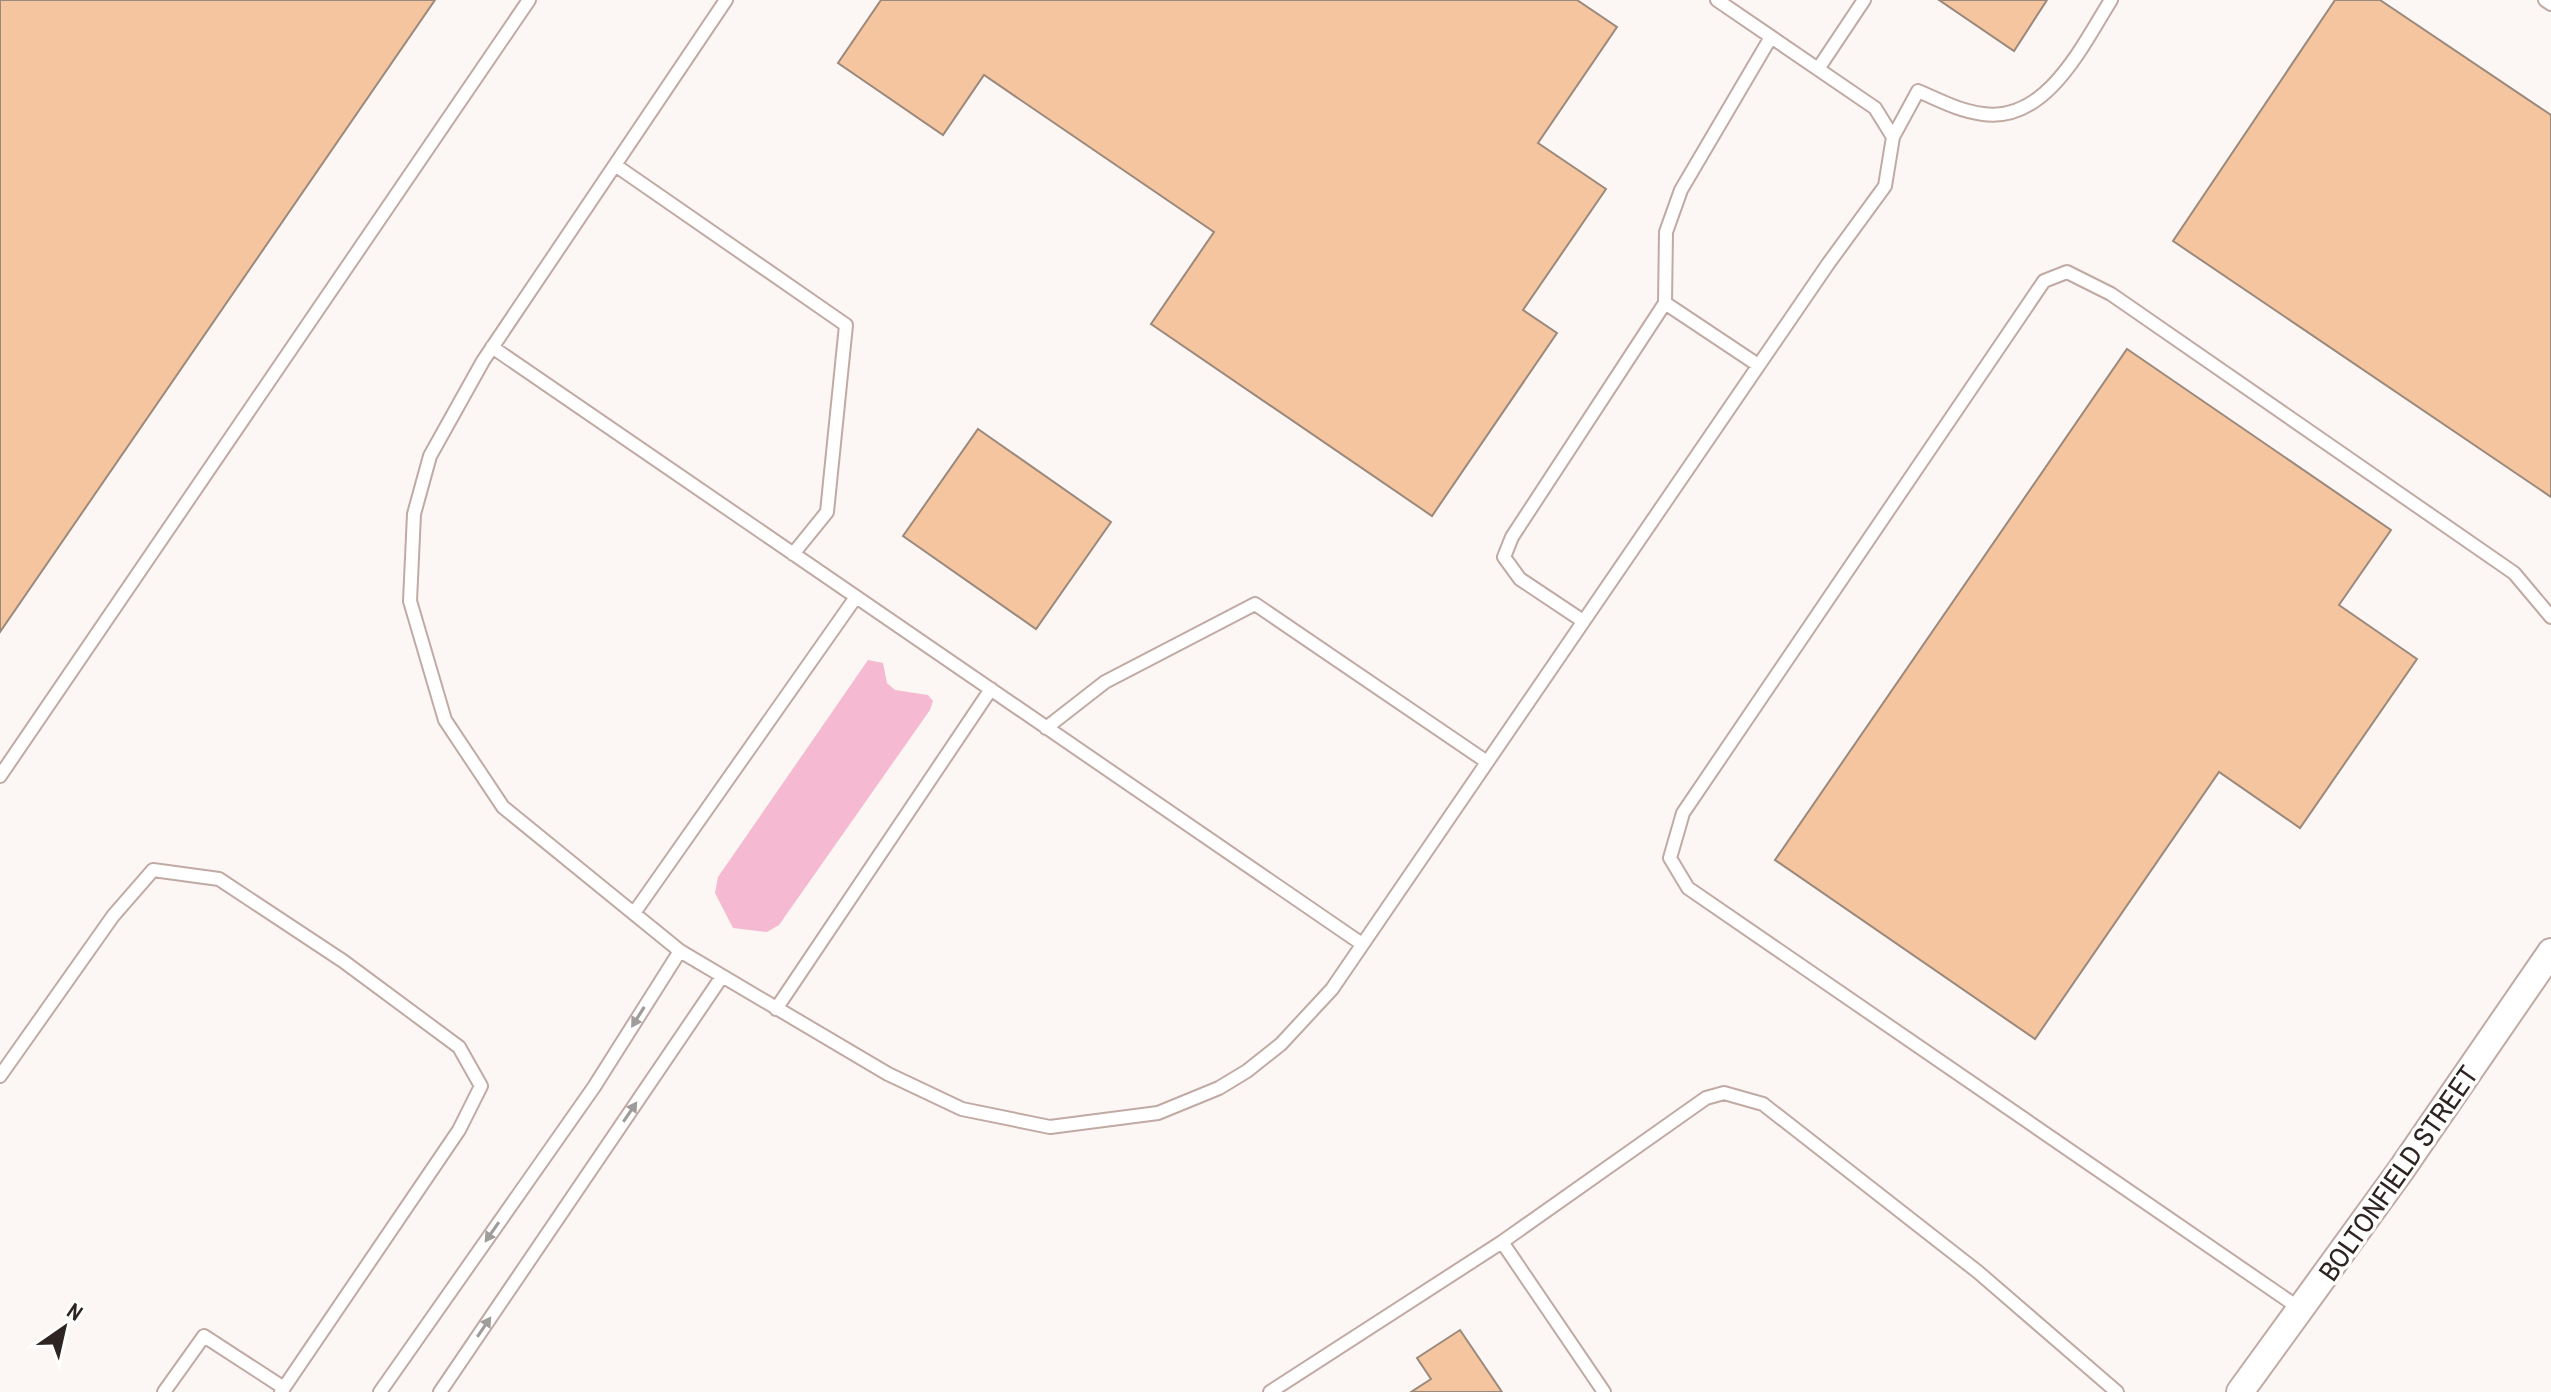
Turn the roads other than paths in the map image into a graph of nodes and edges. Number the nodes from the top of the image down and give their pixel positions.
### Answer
1 (529, 0) edge
2 (726, 0) edge
3 (1717, 0) edge
4 (1864, 0) edge
5 (2111, 0) edge
6 (2545, 0) edge
7 (2551, 4) edge
8 (1771, 37) junction
9 (1818, 69) junction
10 (1893, 137) junction
11 (615, 165) junction
12 (1665, 303) junction
13 (492, 347) junction
14 (1758, 365) junction
15 (793, 554) junction
16 (856, 597) junction
17 (2551, 617) edge
18 (1583, 621) junction
19 (991, 689) junction
20 (1046, 728) junction
21 (1487, 762) junction
22 (0, 776) edge
23 (634, 913) junction
24 (1362, 944) junction
25 (680, 951) junction
26 (2551, 952) edge
27 (721, 978) junction
28 (776, 1009) junction
29 (0, 1076) edge
30 (1502, 1242) junction
31 (2302, 1310) junction
32 (282, 1390) edge
33 (164, 1392) edge
34 (380, 1392) edge
35 (440, 1392) edge
36 (1270, 1392) edge
37 (1604, 1392) edge
38 (2117, 1392) edge
39 (2240, 1392) edge

1 - 22 lane
2 - 11 lane
3 - 8 lane
4 - 9 lane
5 - 10 lane
6 - 7 lane
8 - 9 lane
8 - 12 lane
9 - 10 lane
10 - 14 lane
11 - 13 lane
11 - 15 lane
12 - 14 lane
12 - 18 lane
13 - 15 lane
13 - 23 lane
14 - 18 lane
15 - 16 lane
16 - 19 lane
16 - 23 lane
17 - 31 lane
18 - 21 lane
19 - 20 lane
19 - 28 lane
20 - 21 lane
20 - 24 lane
21 - 24 lane
23 - 25 lane
24 - 28 lane
25 - 27 lane
25 -> 34 lane
26 - 31 street, BOLTONFIELD STREET
27 - 28 lane
35 -> 27 lane
29 - 32 lane
30 - 36 lane
30 - 37 lane
30 - 38 lane
31 - 39 street, BOLTONFIELD STREET
32 - 33 lane

